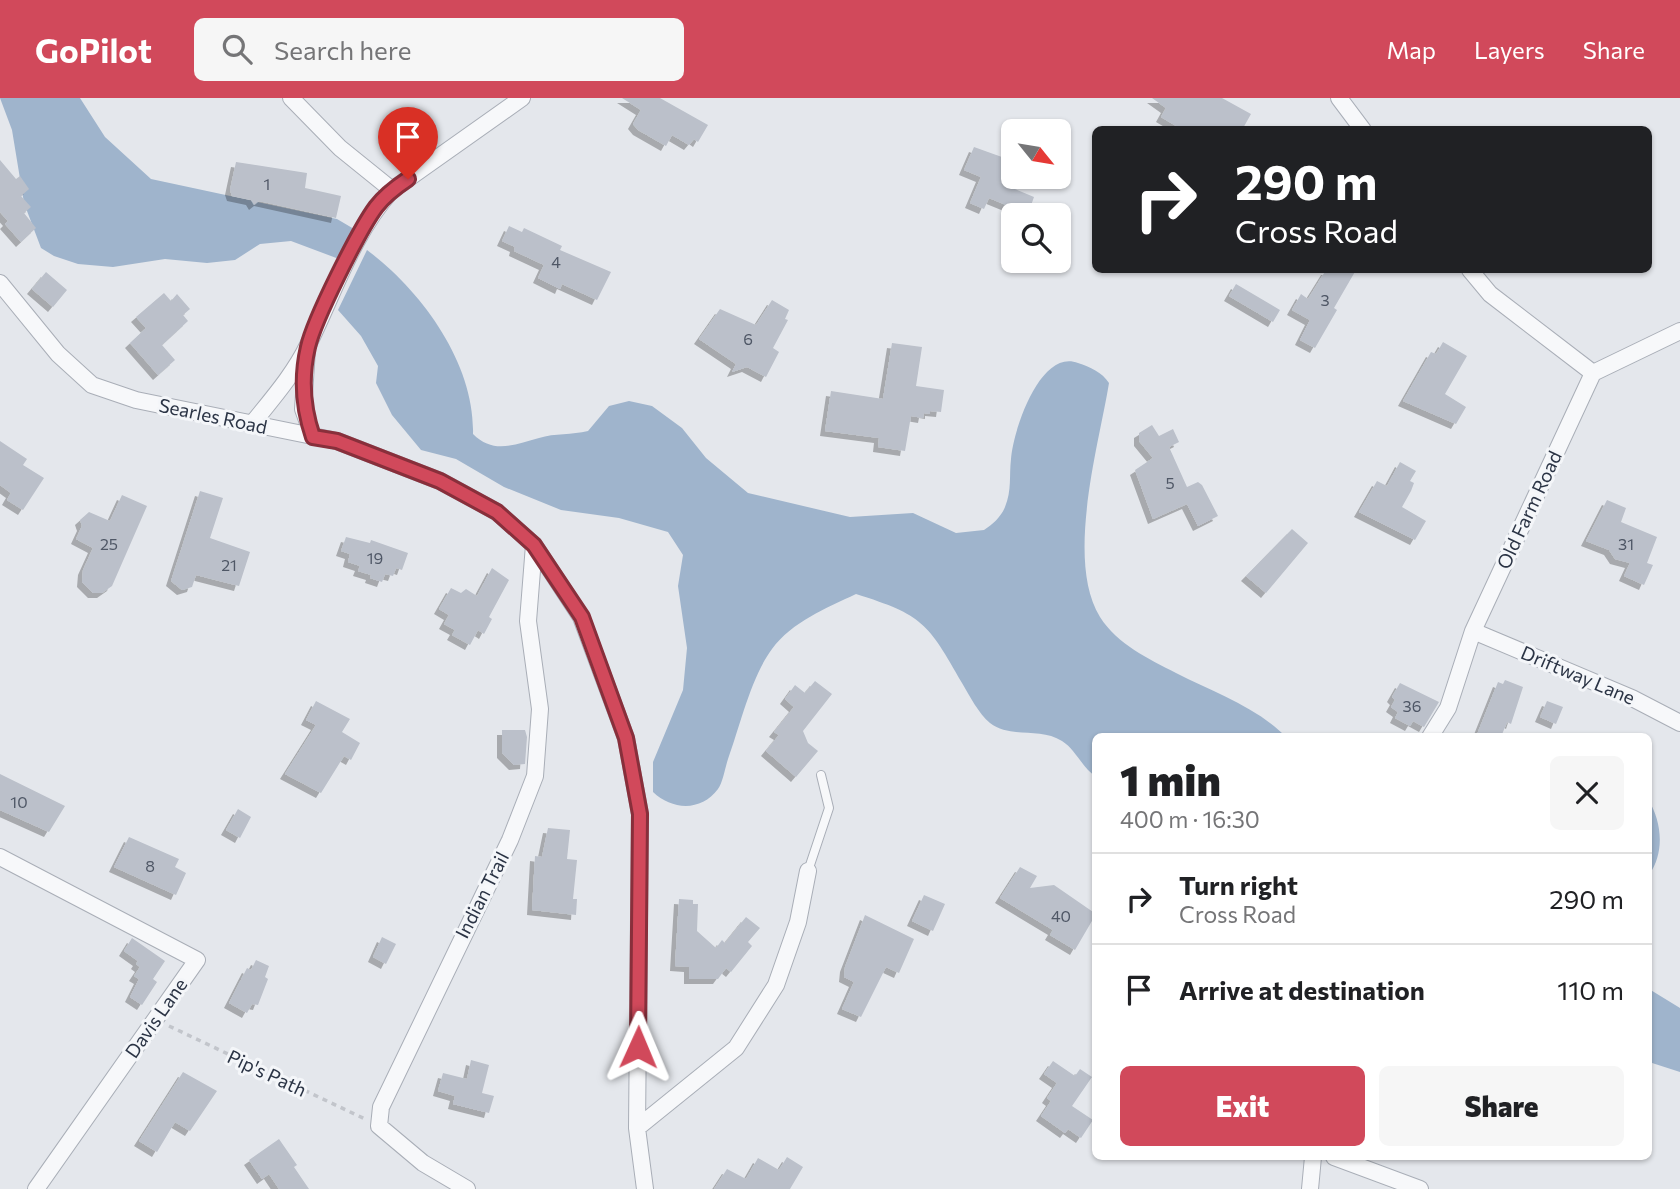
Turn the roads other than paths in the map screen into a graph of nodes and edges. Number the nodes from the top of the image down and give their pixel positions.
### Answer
1 (291, 98) edge
2 (522, 98) edge
3 (1339, 98) edge
4 (1360, 126) edge
5 (392, 190) junction
6 (1472, 273) edge
7 (0, 283) edge
8 (1680, 331) edge
9 (308, 346) junction
10 (1593, 373) junction
11 (252, 424) junction
12 (313, 437) junction
13 (534, 545) junction
14 (1473, 631) junction
15 (1680, 723) edge
16 (1432, 733) edge
17 (821, 775) dead end
18 (0, 857) edge
19 (808, 871) joint
20 (637, 1128) junction
21 (1313, 1160) edge
22 (1342, 1160) edge
23 (36, 1189) edge
24 (467, 1189) edge
25 (645, 1189) edge
26 (1310, 1189) edge
27 (1420, 1189) edge

1 - 5 street
2 - 5 street
3 - 4 street
5 - 9 street
6 - 10 street
7 - 11 street, Searles Road
8 - 10 street
9 - 11 street
9 - 12 street
10 - 14 street, Old Farm Road
11 - 12 street, Searles Road
12 - 13 street, Searles Road
13 - 20 street, Searles Road
13 - 24 street, Indian Trail
14 - 15 street, Driftway Lane
14 - 16 street, Old Farm Road
17 - 19 lane
18 - 23 street, Davis Lane
19 - 20 street
20 - 25 street, Searles Road
21 - 26 street
22 - 27 street

